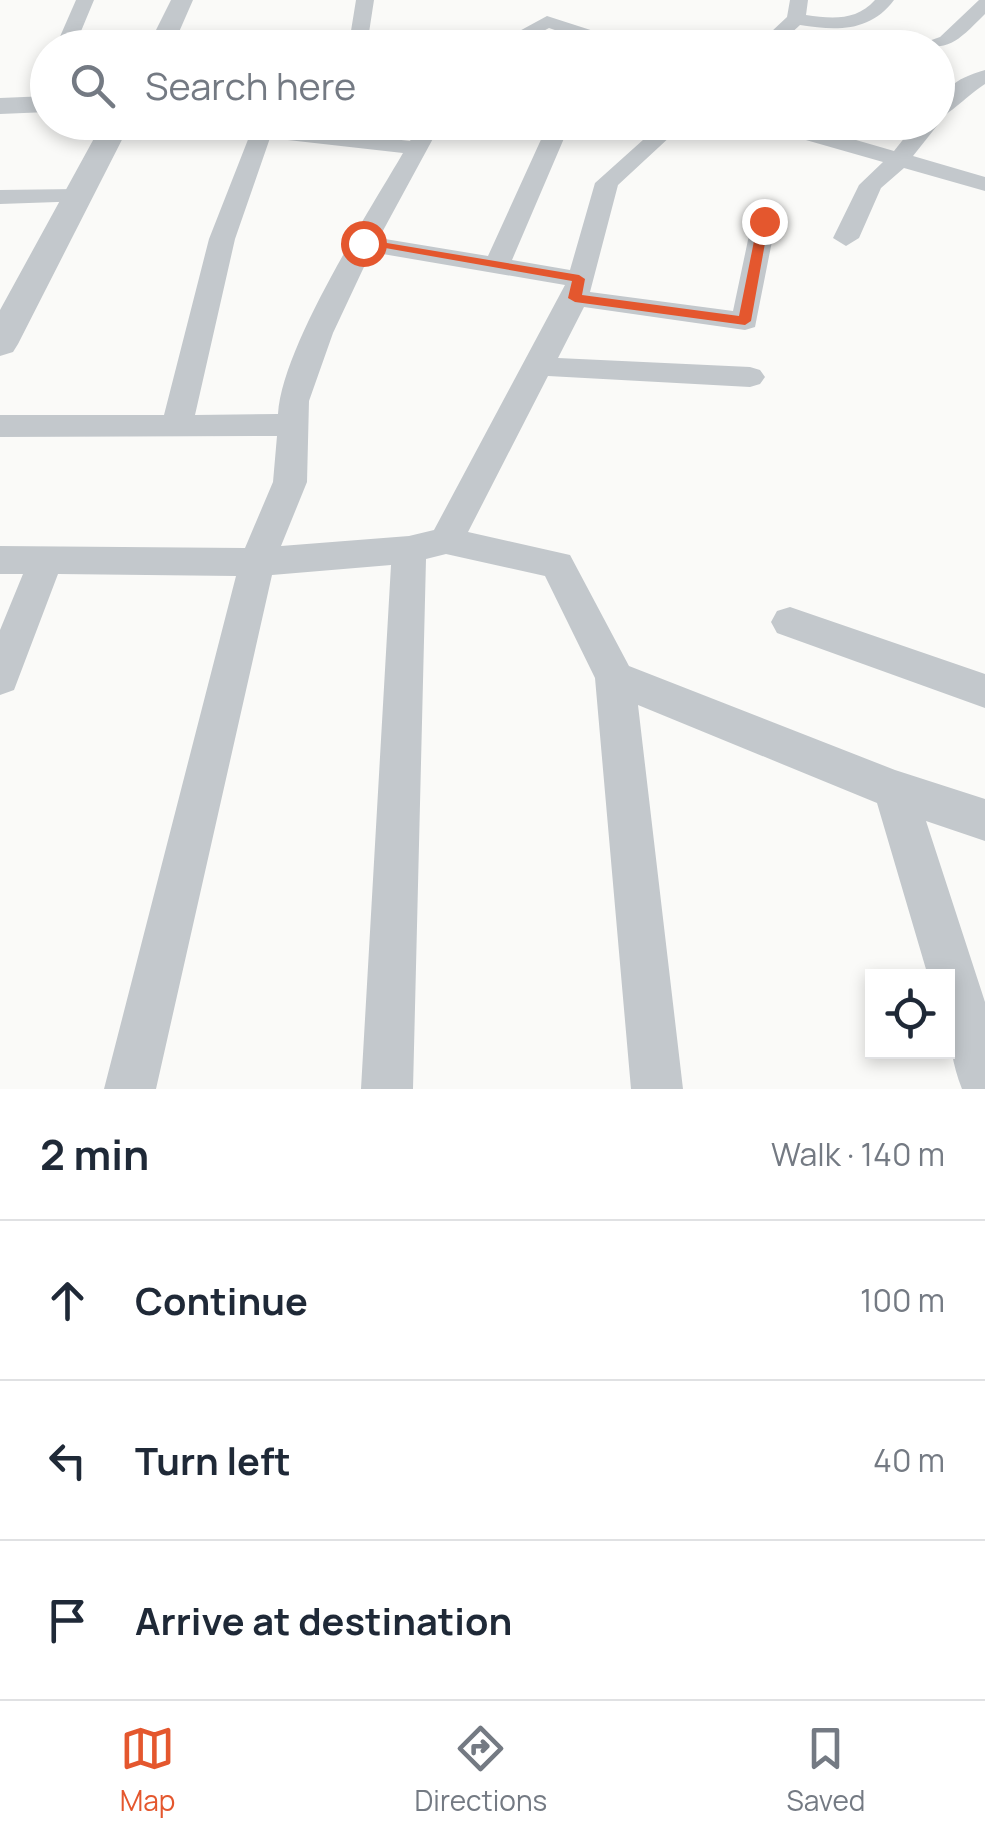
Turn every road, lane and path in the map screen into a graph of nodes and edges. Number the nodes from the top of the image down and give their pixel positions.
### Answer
1 (85, 0) edge
2 (182, 0) edge
3 (366, 0) edge
4 (884, 0) edge
5 (985, 4) edge
6 (797, 10) edge
7 (72, 30) edge
8 (168, 30) edge
9 (361, 30) edge
10 (530, 30) edge
11 (576, 30) edge
12 (779, 30) edge
13 (955, 33) edge
14 (955, 54) edge
15 (985, 64) edge
16 (985, 76) edge
17 (955, 94) edge
18 (30, 101) edge
19 (0, 106) edge
20 (108, 140) edge
21 (262, 140) edge
22 (360, 140) edge
23 (422, 140) edge
24 (552, 140) edge
25 (656, 140) edge
26 (835, 140) edge
27 (915, 140) edge
28 (417, 148) junction
29 (897, 162) junction
30 (985, 184) edge
31 (78, 196) junction
32 (0, 197) edge
33 (764, 221) dead end
34 (846, 238) dead end
35 (363, 243) junction
36 (496, 267) junction
37 (577, 288) junction
38 (0, 344) edge
39 (539, 366) junction
40 (750, 377) dead end
41 (177, 425) junction
42 (293, 425) junction
43 (0, 426) edge
44 (428, 545) junction
45 (0, 560) edge
46 (46, 560) junction
47 (257, 562) junction
48 (790, 622) dead end
49 (0, 678) edge
50 (615, 678) junction
51 (985, 691) edge
52 (894, 790) junction
53 (985, 820) edge
54 (985, 1081) edge
55 (130, 1089) edge
56 (387, 1089) edge
57 (657, 1089) edge

1 - 7 street
2 - 8 street
3 - 9 street
4 - 6 street
5 - 13 street
6 - 12 street
10 - 11 street
14 - 15 street
16 - 17 street
18 - 19 street
20 - 31 street
21 - 41 street
22 - 28 street
23 - 28 street
24 - 36 street
25 - 37 street
26 - 29 street
27 - 29 street
28 - 35 street
29 - 30 street
29 - 34 street
31 - 32 street
31 - 38 street
33 - 37 street
35 - 36 street
35 - 42 street
36 - 37 street
37 - 39 street
39 - 40 street
39 - 44 street
41 - 42 street
41 - 43 street
42 - 47 street
44 - 47 street
44 - 50 street
44 - 56 street
45 - 46 street
46 - 47 street
46 - 49 street
47 - 55 street
48 - 51 street
50 - 52 street
50 - 57 street
52 - 53 street
52 - 54 street

